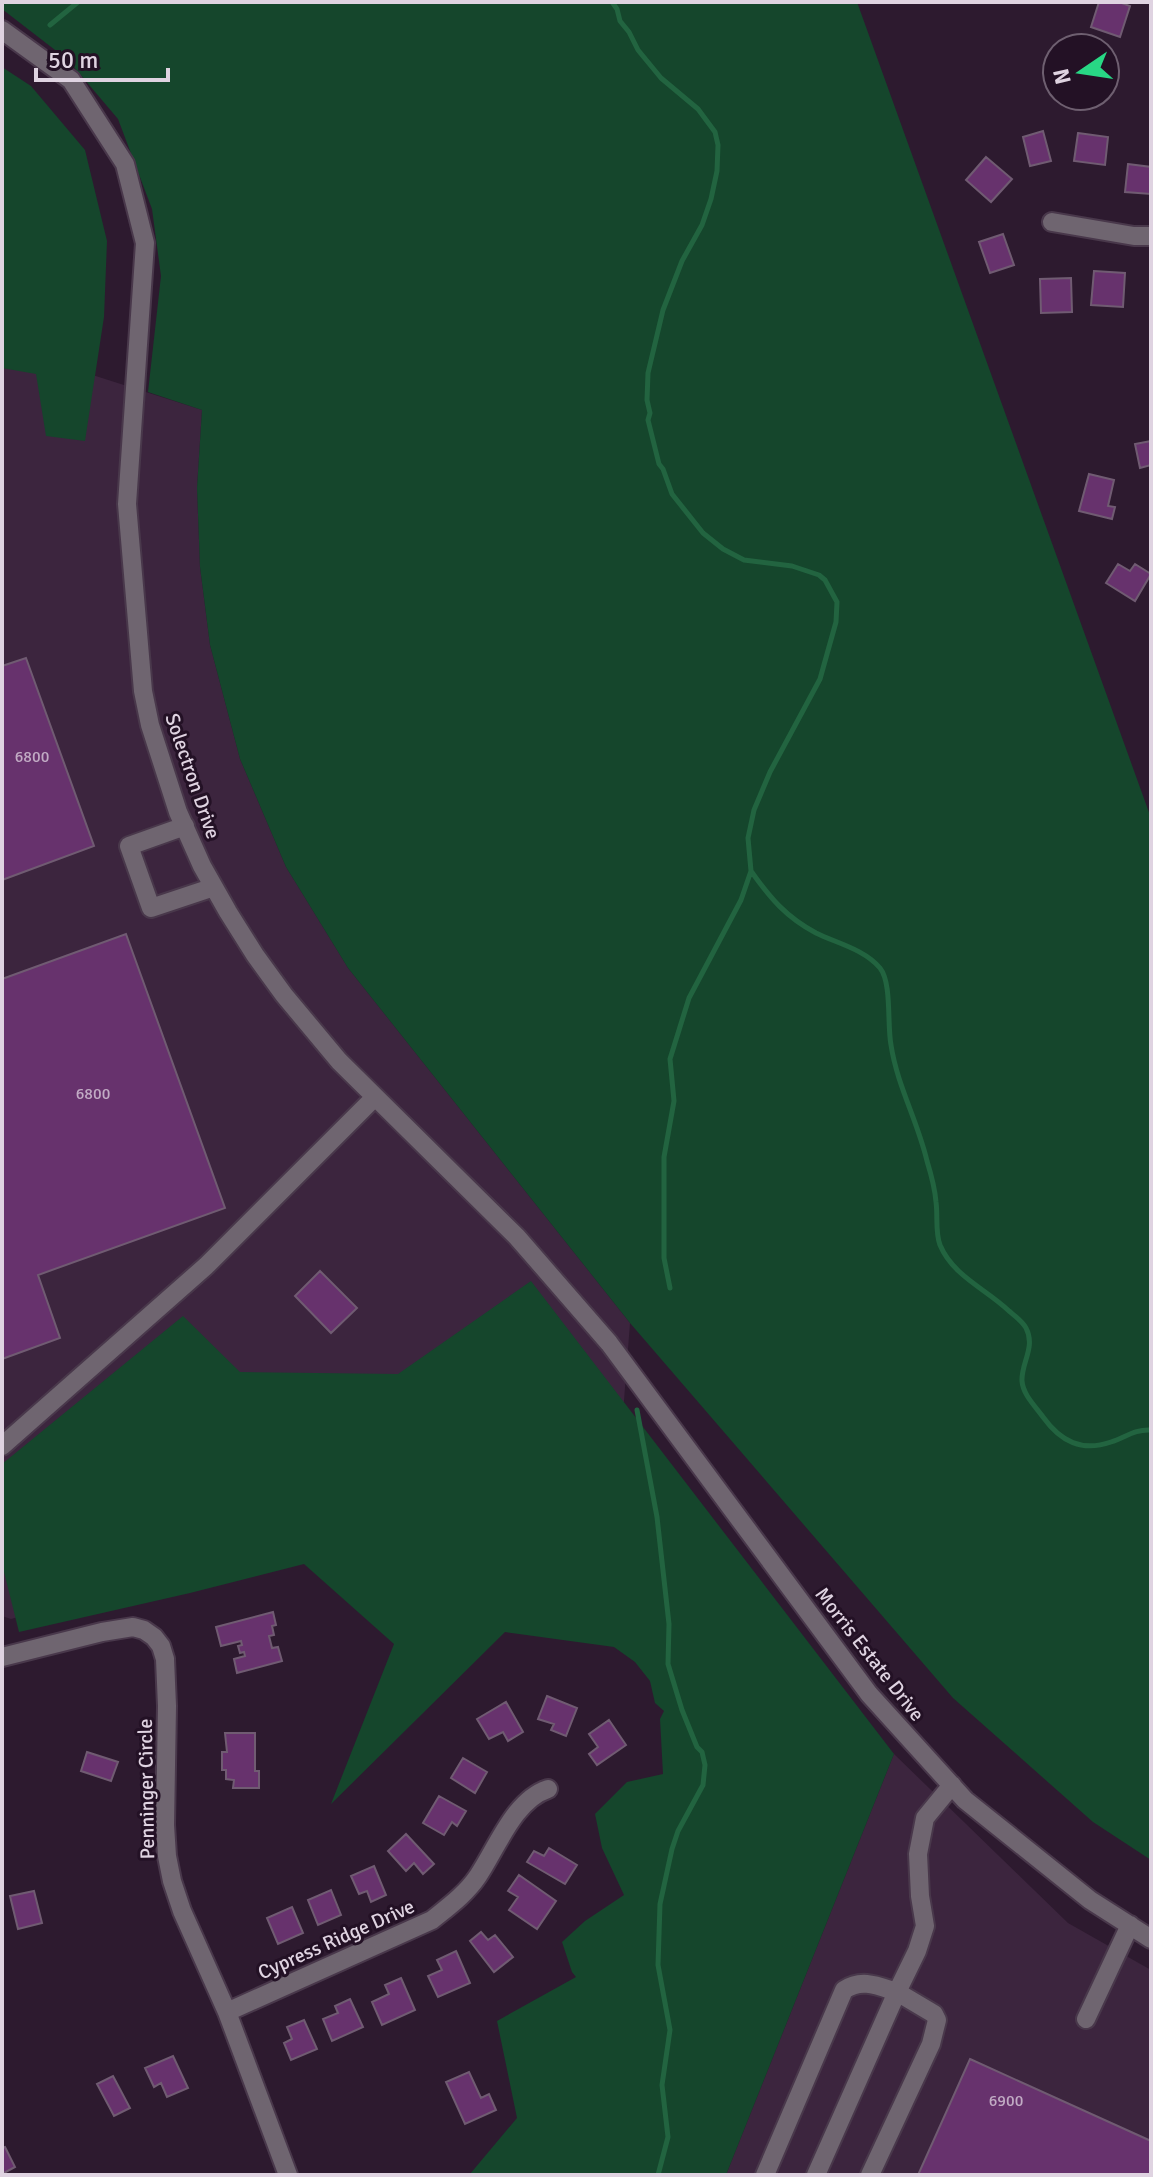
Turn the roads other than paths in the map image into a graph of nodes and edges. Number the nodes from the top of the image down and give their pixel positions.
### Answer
1 (2, 30) edge
2 (1052, 222) dead end
3 (1151, 236) edge
4 (185, 826) junction
5 (214, 887) junction
6 (375, 1097) junction
7 (609, 1343) joint
8 (2, 1446) edge
9 (2, 1657) edge
10 (952, 1785) junction
11 (548, 1789) dead end
12 (1130, 1925) junction
13 (1151, 1939) edge
14 (897, 1992) junction
15 (227, 2012) junction
16 (1086, 2019) dead end
17 (288, 2175) edge
18 (765, 2175) edge
19 (816, 2175) edge
20 (870, 2175) edge

1 - 4 street, Solectron Drive
2 - 3 street
4 - 5 street, Solectron Drive
4 - 5 street
5 - 6 street, Solectron Drive
6 - 7 street, Solectron Drive
6 - 8 street
7 - 10 street, Morris Estate Drive
9 - 15 street, Penninger Circle
10 - 12 street, Morris Estate Drive
10 - 14 street
11 - 15 street, Cypress Ridge Drive
12 - 13 street, Morris Estate Drive
12 - 16 street
14 - 18 street
14 - 19 street
14 - 20 street
15 - 17 street, Penninger Circle

